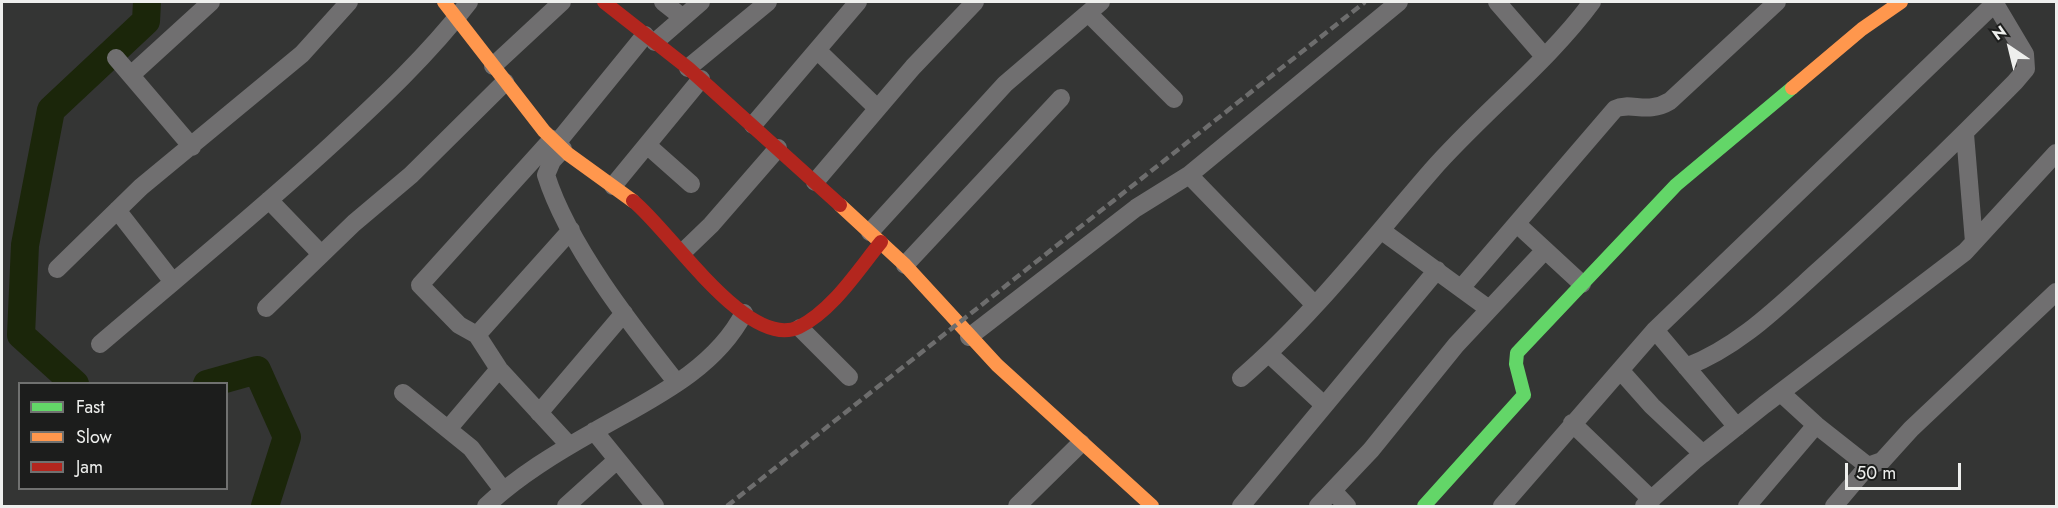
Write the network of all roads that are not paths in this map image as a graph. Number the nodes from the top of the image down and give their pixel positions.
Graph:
1 (211, 2) edge
2 (349, 2) edge
3 (444, 2) edge
4 (469, 2) edge
5 (562, 2) edge
6 (604, 2) edge
7 (663, 2) edge
8 (701, 2) edge
9 (768, 2) edge
10 (858, 2) edge
11 (975, 2) edge
12 (1399, 2) edge
13 (1497, 2) edge
14 (1592, 2) edge
15 (1777, 2) edge
16 (1901, 2) edge
17 (1994, 2) edge
18 (1094, 7) edge
19 (457, 17) junction
20 (682, 17) junction
21 (650, 38) junction
22 (818, 51) junction
23 (1543, 56) junction
24 (116, 58) dead end
25 (493, 66) junction
26 (694, 73) junction
27 (131, 75) junction
28 (505, 82) junction
29 (1061, 98) dead end
30 (1174, 99) dead end
31 (877, 108) junction
32 (753, 125) junction
33 (1965, 134) junction
34 (557, 144) junction
35 (647, 145) junction
36 (192, 147) junction
37 (778, 148) junction
38 (2056, 153) edge
39 (1189, 175) junction
40 (815, 182) junction
41 (692, 184) dead end
42 (613, 186) junction
43 (269, 200) junction
44 (117, 210) junction
45 (1517, 224) junction
46 (571, 230) junction
47 (1382, 231) junction
48 (876, 237) junction
49 (1974, 242) junction
50 (1545, 250) junction
51 (684, 251) junction
52 (321, 254) junction
53 (905, 265) junction
54 (57, 269) dead end
55 (1437, 270) junction
56 (173, 282) junction
57 (1582, 284) junction
58 (1462, 287) junction
59 (2056, 292) edge
60 (1314, 304) junction
61 (266, 308) dead end
62 (1489, 309) junction
63 (624, 313) junction
64 (744, 313) junction
65 (800, 328) junction
66 (1655, 330) junction
67 (477, 335) junction
68 (969, 337) junction
69 (100, 344) dead end
70 (1269, 354) junction
71 (1686, 367) junction
72 (499, 369) junction
73 (1620, 370) junction
74 (849, 377) dead end
75 (1241, 378) dead end
76 (677, 383) junction
77 (403, 393) dead end
78 (1781, 393) junction
79 (1324, 405) junction
80 (539, 413) junction
81 (1572, 423) junction
82 (1816, 425) junction
83 (1737, 427) junction
84 (449, 428) junction
85 (594, 431) junction
86 (1081, 443) junction
87 (569, 445) junction
88 (1703, 454) junction
89 (617, 460) junction
90 (1868, 466) junction
91 (503, 490) junction
92 (1334, 491) junction
93 (1648, 503) edge
94 (486, 507) edge
95 (566, 507) edge
96 (655, 507) edge
97 (1017, 507) edge
98 (1152, 507) edge
99 (1241, 507) edge
100 (1318, 507) edge
101 (1347, 507) edge
102 (1424, 507) edge
103 (1502, 507) edge
104 (1747, 507) edge
105 (1834, 507) edge

1 - 27 street
2 - 36 street
3 - 19 street
4 - 19 street
5 - 25 street
6 - 21 street
7 - 20 street
8 - 20 street
9 - 26 street
10 - 22 street
11 - 31 street
12 - 39 street
13 - 23 street
14 - 23 street
15 - 45 street
16 - 57 street
17 - 33 street
17 - 66 street
18 - 30 street
18 - 48 street
19 - 25 street
19 - 43 street
20 - 21 street
21 - 26 street
21 - 34 street
22 - 31 street
22 - 32 street
23 - 47 street
24 - 27 street
25 - 28 street
26 - 32 street
26 - 35 street
27 - 36 street
28 - 34 street
28 - 52 street
29 - 53 street
31 - 40 street
32 - 37 street
33 - 49 street
33 - 71 street
34 - 42 street
34 - 46 street
34 - 67 street
35 - 41 street
35 - 42 street
36 - 44 street
37 - 40 street
37 - 51 street
38 - 49 street
39 - 60 street
39 - 68 street
40 - 48 street
42 - 51 street
43 - 52 street
43 - 56 street
44 - 54 street
44 - 56 street
45 - 50 street
45 - 58 street
46 - 63 street
46 - 67 street
47 - 55 street
47 - 60 street
48 - 53 street
48 - 65 street
49 - 78 street
50 - 57 street
50 - 62 street
51 - 64 street
52 - 61 street
53 - 68 street
55 - 58 street
55 - 79 street
56 - 69 street
57 - 102 street
58 - 62 street
59 - 90 street
60 - 70 street
62 - 92 street
63 - 76 street
63 - 80 street
64 - 65 street
64 - 76 street
65 - 74 street
66 - 71 street
66 - 73 street
67 - 72 street
68 - 86 street
70 - 75 street
70 - 79 street
71 - 83 street
72 - 80 street
72 - 84 street
73 - 81 street
73 - 88 street
76 - 85 street
77 - 84 street
78 - 82 street
78 - 83 street
79 - 99 street
80 - 87 street
81 - 93 street
81 - 103 street
82 - 90 street
82 - 104 street
83 - 88 street
84 - 91 street
85 - 87 street
85 - 89 street
86 - 97 street
86 - 98 street
87 - 91 street
88 - 93 street
89 - 95 street
89 - 96 street
90 - 105 street
91 - 94 street
92 - 100 street
92 - 101 street

